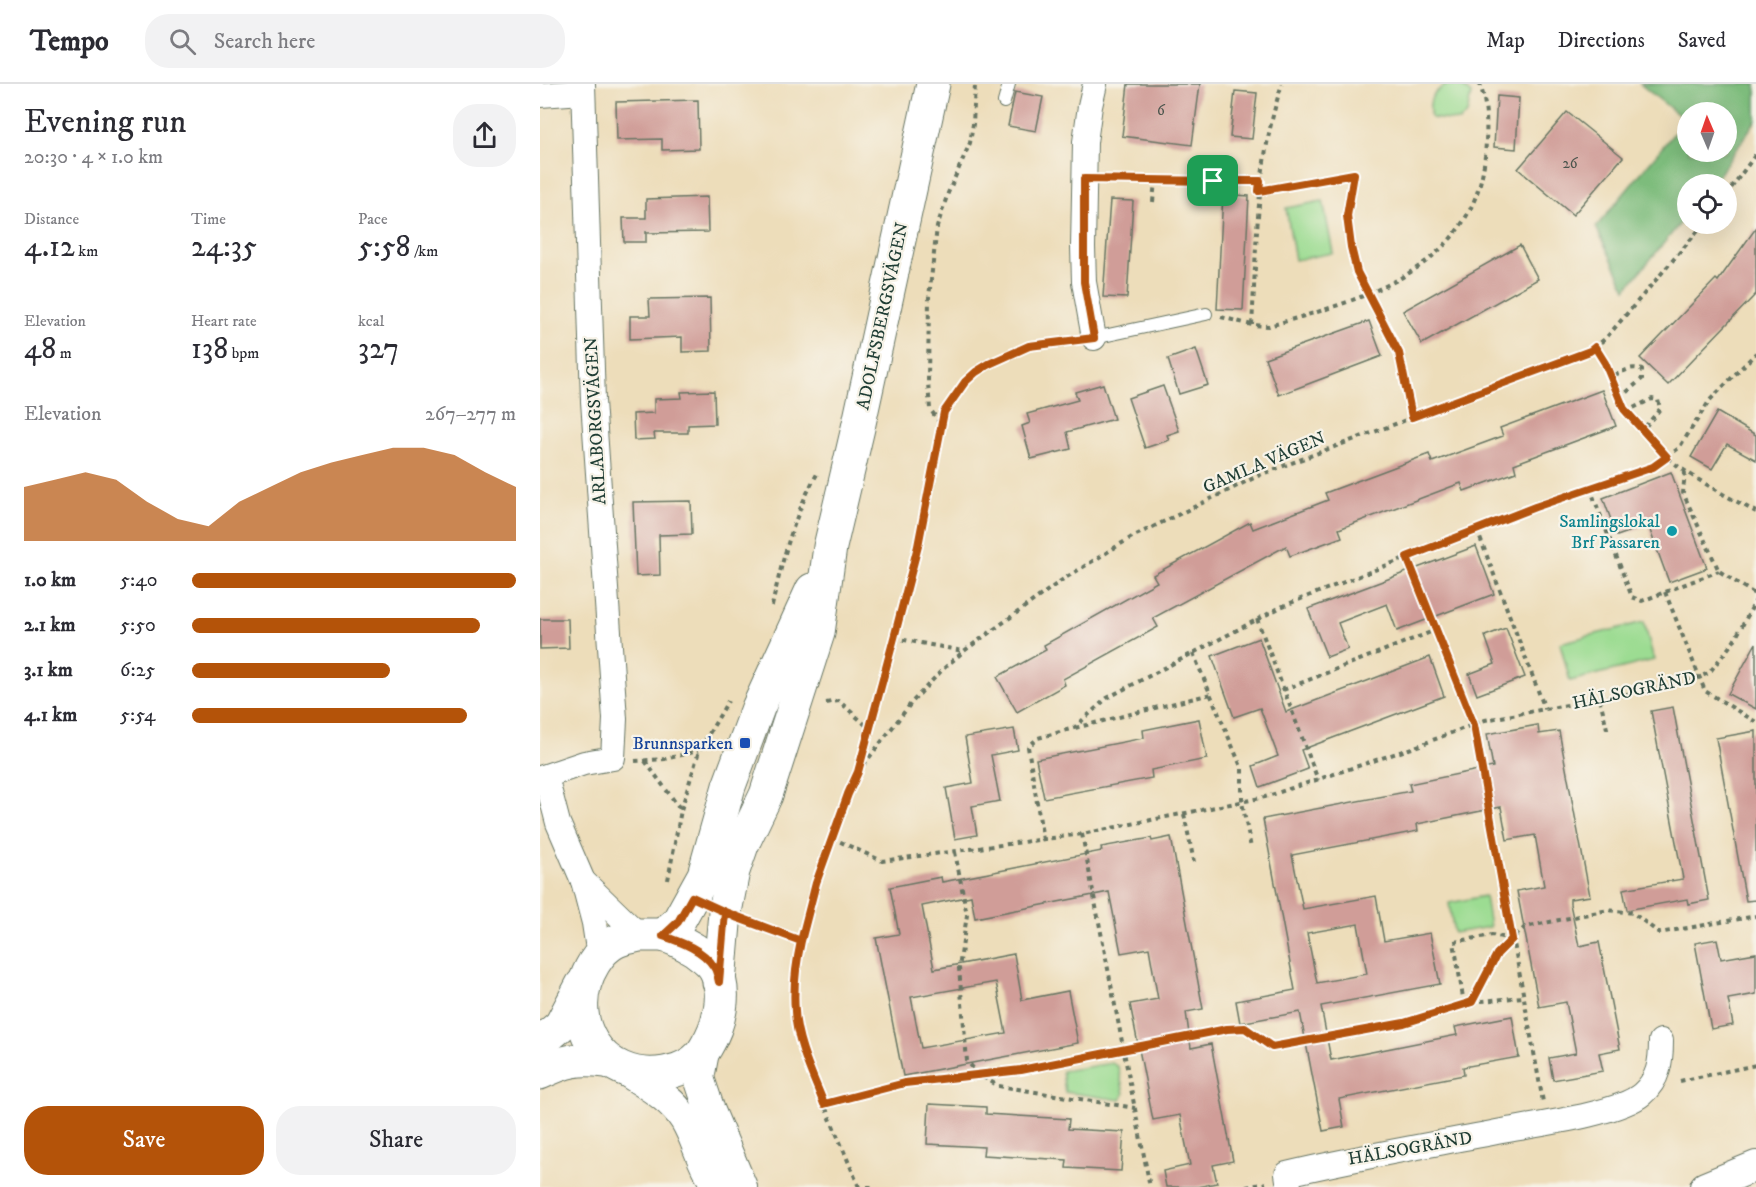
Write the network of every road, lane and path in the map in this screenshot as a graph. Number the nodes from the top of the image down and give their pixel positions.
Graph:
1 (933, 84) edge
2 (975, 84) edge
3 (1009, 84) edge
4 (1095, 84) edge
5 (1282, 84) edge
6 (1480, 84) edge
7 (583, 88) edge
8 (540, 96) edge
9 (1004, 102) dead end
10 (1756, 154) edge
11 (1084, 179) junction
12 (1155, 180) junction
13 (1737, 180) edge
14 (1213, 181) junction
15 (1260, 181) junction
16 (1259, 191) junction
17 (1212, 199) dead end
18 (1153, 202) dead end
19 (1695, 234) edge
20 (1370, 295) junction
21 (1206, 314) joint
22 (1252, 325) junction
23 (1094, 338) junction
24 (1595, 347) junction
25 (1756, 352) edge
26 (1610, 375) junction
27 (1619, 402) junction
28 (1624, 409) junction
29 (1412, 417) junction
30 (940, 424) junction
31 (1646, 434) junction
32 (1667, 457) junction
33 (819, 470) dead end
34 (1684, 472) junction
35 (1590, 488) junction
36 (1756, 512) edge
37 (1477, 530) junction
38 (830, 548) junction
39 (1407, 557) junction
40 (1719, 571) junction
41 (1665, 592) junction
42 (1756, 595) edge
43 (1756, 600) edge
44 (771, 607) dead end
45 (1257, 619) junction
46 (1436, 630) junction
47 (894, 638) junction
48 (964, 651) junction
49 (1193, 653) junction
50 (1698, 677) junction
51 (1283, 690) junction
52 (1211, 694) junction
53 (731, 697) dead end
54 (1600, 699) junction
55 (821, 706) dead end
56 (1545, 709) junction
57 (1756, 722) edge
58 (1474, 725) junction
59 (1074, 728) junction
60 (870, 729) junction
61 (1608, 733) dead end
62 (699, 751) junction
63 (614, 758) junction
64 (644, 761) junction
65 (858, 772) junction
66 (543, 778) edge
67 (1318, 780) junction
68 (1242, 802) junction
69 (681, 810) junction
70 (1184, 814) junction
71 (1082, 834) junction
72 (832, 838) junction
73 (1043, 840) junction
74 (1251, 848) dead end
75 (955, 852) junction
76 (1194, 862) dead end
77 (583, 881) junction
78 (692, 897) junction
79 (725, 912) junction
80 (1756, 916) edge
81 (651, 935) junction
82 (1512, 939) junction
83 (801, 941) junction
84 (593, 965) junction
85 (719, 982) junction
86 (1523, 997) junction
87 (1472, 1002) junction
88 (1464, 1004) junction
89 (1661, 1041) dead end
90 (540, 1043) edge
91 (1124, 1051) junction
92 (704, 1052) junction
93 (615, 1065) junction
94 (1756, 1065) edge
95 (540, 1073) edge
96 (979, 1075) junction
97 (1655, 1079) junction
98 (824, 1104) junction
99 (1135, 1108) junction
100 (1548, 1123) junction
101 (1756, 1166) edge
102 (720, 1187) edge
103 (742, 1187) edge
104 (859, 1187) edge
105 (867, 1187) edge
106 (876, 1187) edge
107 (1150, 1187) edge
108 (1289, 1187) edge
109 (1705, 1187) edge

1 - 38 main road, ADOLFSBERGSVÄGEN
2 - 30 path
3 - 9 lane
4 - 11 street
5 - 15 path
6 - 20 path
7 - 8 street
7 - 63 street, ARLABORGSVÄGEN
10 - 13 path
11 - 12 path
11 - 23 street
12 - 14 path
12 - 18 path
14 - 15 path
14 - 17 path
15 - 16 path
16 - 20 path
16 - 22 path
19 - 24 path, GAMLA VÄGEN
20 - 22 path
20 - 29 path
21 - 22 path
21 - 23 lane
23 - 30 path
24 - 26 path
24 - 29 path, GAMLA VÄGEN
25 - 32 path
26 - 27 path
26 - 27 path
27 - 28 path
28 - 31 path
28 - 31 path
29 - 48 path, GAMLA VÄGEN
30 - 47 path
31 - 32 path
32 - 34 path
32 - 35 path
33 - 44 path
34 - 36 path
34 - 40 path
35 - 37 path
35 - 41 path
37 - 39 path
37 - 56 path
38 - 78 main road, ADOLFSBERGSVÄGEN
38 - 79 main road, ADOLFSBERGSVÄGEN
39 - 45 path
39 - 46 path
40 - 41 path
40 - 42 path
41 - 50 path
43 - 50 path, HÄLSOGRÄND
45 - 49 path
45 - 51 path
46 - 51 path
46 - 58 path
47 - 48 path
47 - 60 path
48 - 65 path, GAMLA VÄGEN
49 - 52 path
49 - 59 path
50 - 54 path, HÄLSOGRÄND
50 - 57 path
51 - 67 path
52 - 59 path
52 - 68 path
53 - 62 path
54 - 56 path, HÄLSOGRÄND
54 - 61 path
55 - 60 path
56 - 58 path, HÄLSOGRÄND
58 - 67 path, HÄLSOGRÄND
58 - 82 path
59 - 73 path
60 - 65 path
62 - 64 path
62 - 69 path
63 - 64 path
63 - 66 street
64 - 69 path
65 - 72 path
66 - 77 street
67 - 68 path, HÄLSOGRÄND
68 - 70 path, HÄLSOGRÄND
68 - 74 path
69 - 78 path
70 - 71 path, HÄLSOGRÄND
70 - 76 path
71 - 73 path, HÄLSOGRÄND
71 - 91 path
72 - 75 path, HÄLSOGRÄND
72 - 83 path
73 - 75 path, HÄLSOGRÄND
75 - 96 path
77 - 81 street
77 - 84 street
78 - 81 main road, ADOLFSBERGSVÄGEN
79 - 83 path
79 - 85 main road, ADOLFSBERGSVÄGEN
80 - 82 path
81 - 84 main road
81 - 85 main road
82 - 86 path
82 - 87 path
82 - 88 path
83 - 98 path
84 - 90 main road
84 - 93 main road
85 - 92 main road
86 - 87 path
86 - 100 path
87 - 88 path
88 - 91 path
89 - 97 street
91 - 96 path
91 - 99 path
92 - 93 main road
92 - 103 street
93 - 95 main road
93 - 102 street
94 - 97 path
96 - 98 path
96 - 99 path
97 - 100 street, HÄLSOGRÄND
98 - 104 path
99 - 107 path
100 - 108 street, HÄLSOGRÄND
101 - 109 street
105 - 106 path

